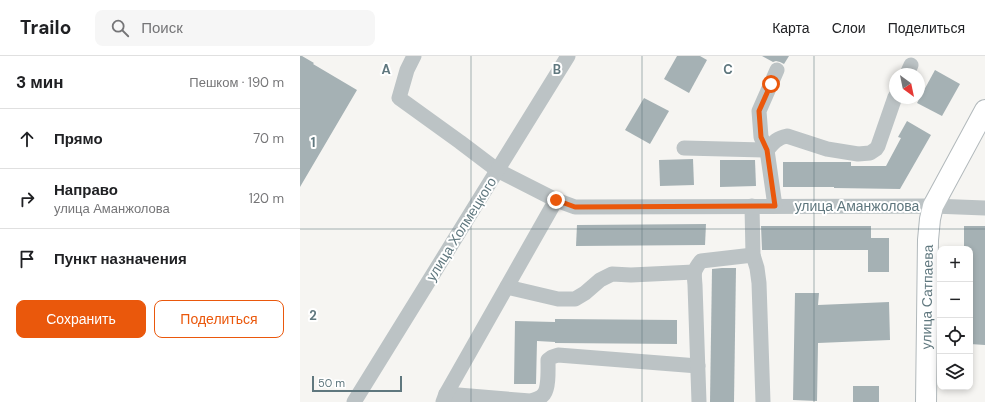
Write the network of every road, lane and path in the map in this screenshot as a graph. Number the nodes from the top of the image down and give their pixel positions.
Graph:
1 (414, 56) edge
2 (568, 56) edge
3 (777, 70) dead end
4 (893, 104) edge
5 (985, 110) edge
6 (684, 148) dead end
7 (767, 150) junction
8 (497, 170) junction
9 (556, 200) junction
10 (752, 206) junction
11 (775, 206) junction
12 (933, 206) junction
13 (985, 208) edge
14 (753, 256) junction
15 (694, 272) junction
16 (507, 287) junction
17 (698, 366) junction
18 (445, 398) edge
19 (354, 402) edge
20 (699, 402) edge
21 (763, 402) edge
22 (926, 402) edge

1 - 8 street, улица Аманжолова
2 - 8 street, улица Холмецкого
3 - 7 street
4 - 7 street
5 - 12 main road, улица Сатпаева
6 - 7 street
7 - 11 street
8 - 9 street, улица Аманжолова
8 - 19 street, улица Холмецкого
9 - 10 street, улица Аманжолова
9 - 16 street
10 - 11 street, улица Аманжолова
10 - 14 street
11 - 12 street, улица Аманжолова
12 - 13 street, улица Аманжолова
12 - 22 main road, улица Сатпаева
14 - 15 street
14 - 21 street
15 - 16 street
15 - 17 street
16 - 18 street
17 - 18 street
17 - 20 street

